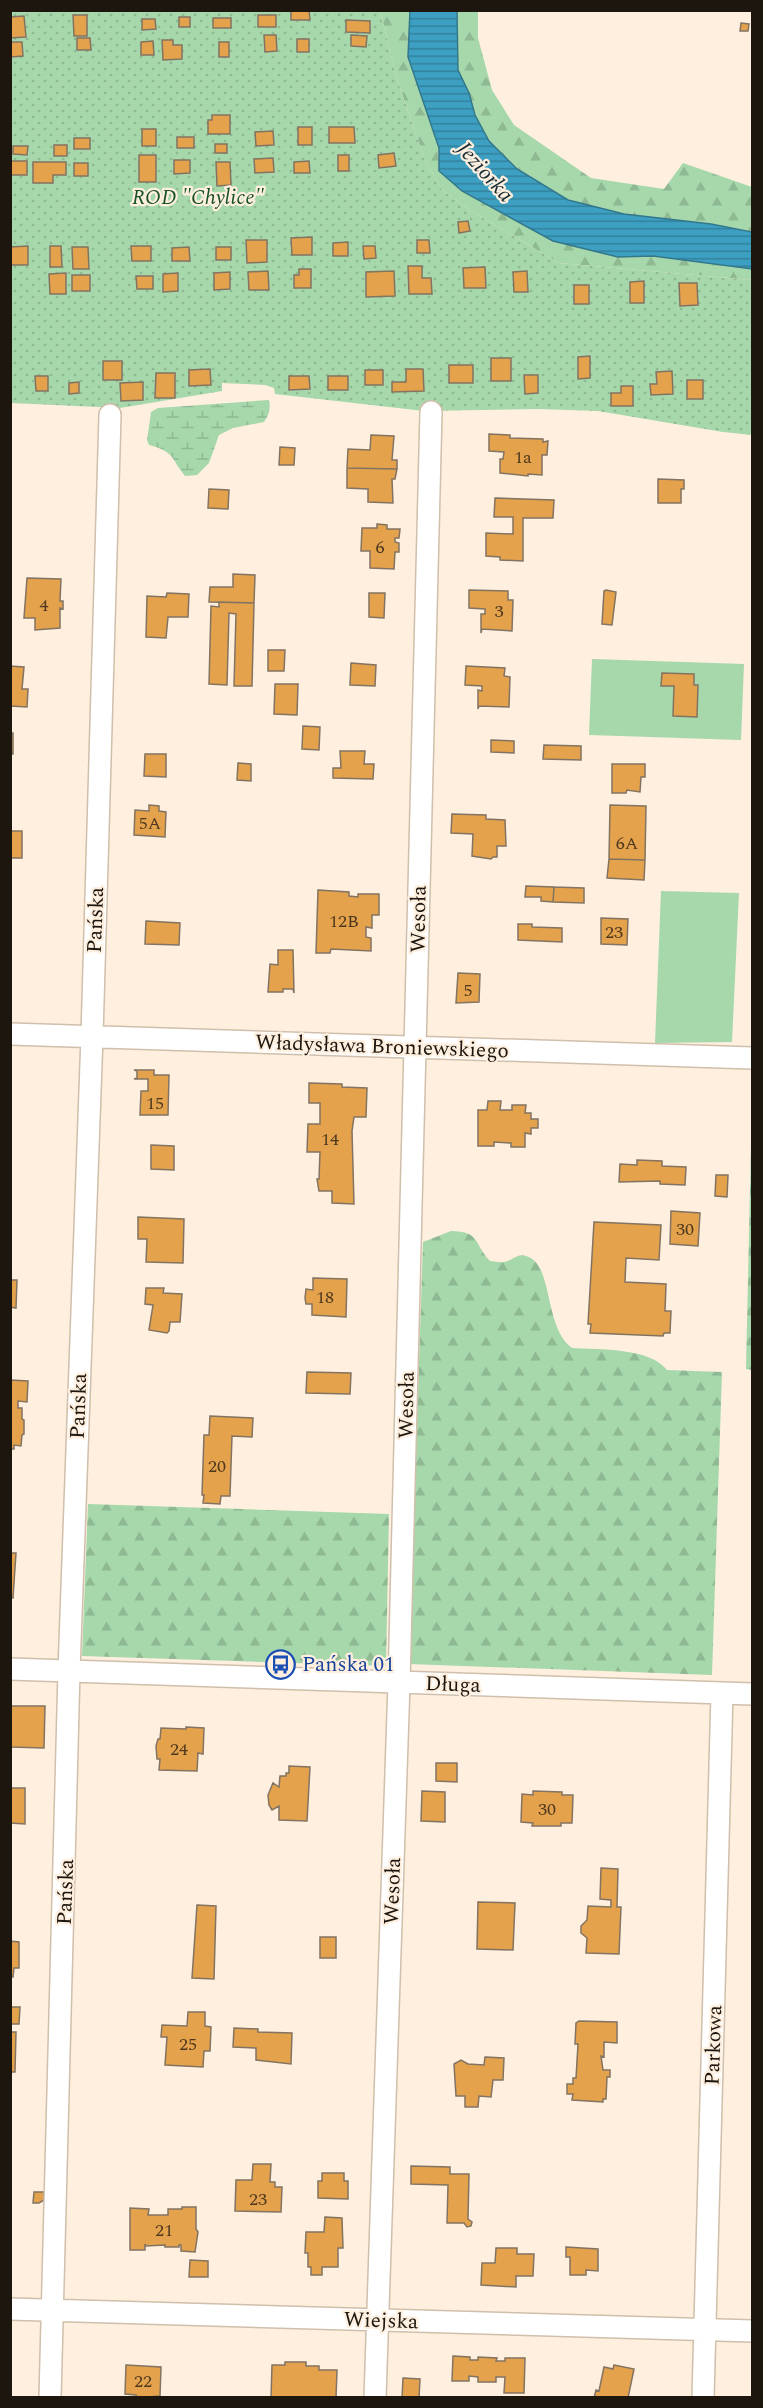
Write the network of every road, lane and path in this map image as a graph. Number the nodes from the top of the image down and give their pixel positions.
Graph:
1 (431, 412) dead end
2 (110, 415) dead end
3 (10, 1034) edge
4 (92, 1036) junction
5 (415, 1046) junction
6 (753, 1058) edge
7 (10, 1669) edge
8 (69, 1671) junction
9 (399, 1683) junction
10 (723, 1693) junction
11 (753, 1694) edge
12 (10, 2309) edge
13 (54, 2310) junction
14 (377, 2320) junction
15 (705, 2329) junction
16 (753, 2331) edge
17 (50, 2397) edge
18 (375, 2397) edge
19 (703, 2397) edge

1 - 5 street, Wesoła
2 - 4 street, Pańska
3 - 4 street, Władysława Broniewskiego
4 - 5 street, Władysława Broniewskiego
4 - 8 street, Pańska
5 - 6 street, Władysława Broniewskiego
5 - 9 street, Wesoła
7 - 8 street, Długa
8 - 9 street, Długa
8 - 13 street, Pańska
9 - 10 street, Długa
9 - 14 street, Wesoła
10 - 11 street, Długa
10 - 15 street, Parkowa
12 - 13 street, Wiejska
13 - 14 street, Wiejska
13 - 17 street, Pańska
14 - 15 street, Wiejska
14 - 18 street, Wesoła
15 - 16 street, Wiejska
15 - 19 street, Parkowa

